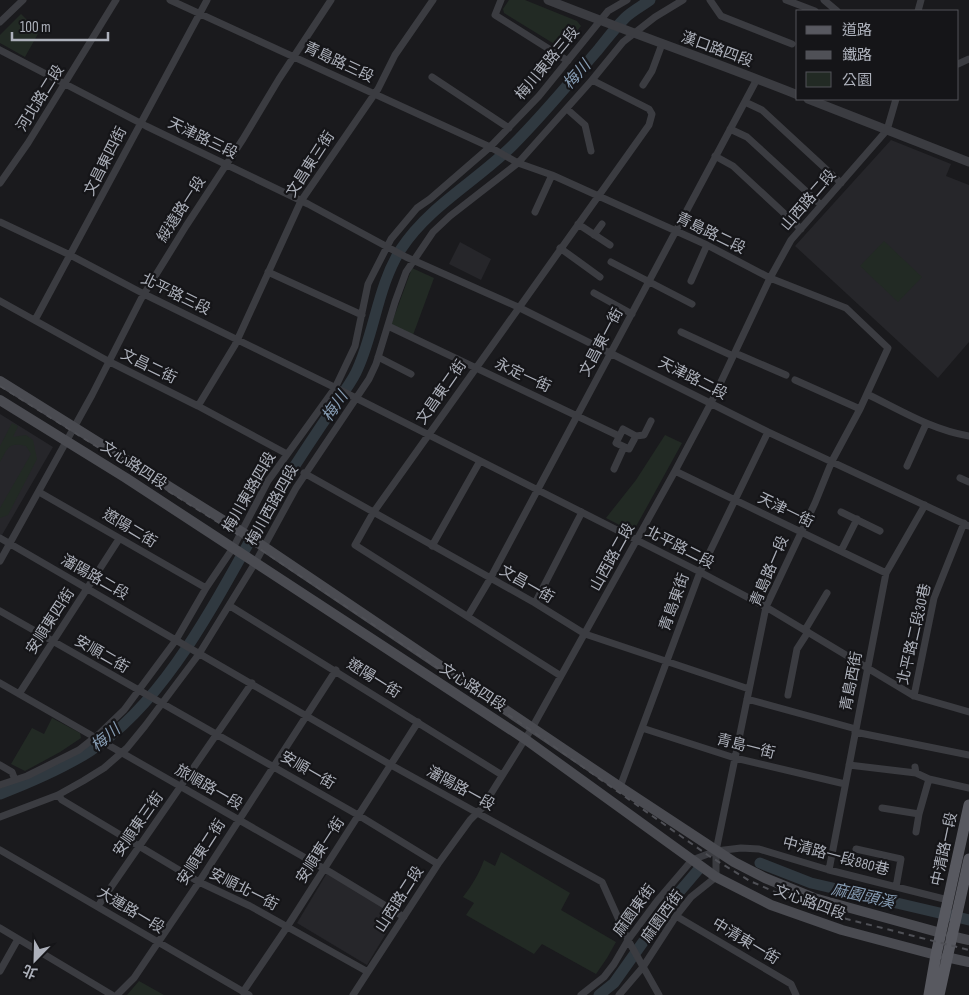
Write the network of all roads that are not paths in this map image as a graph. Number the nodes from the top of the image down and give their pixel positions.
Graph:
1 (23, 0) edge
2 (116, 0) edge
3 (170, 0) edge
4 (207, 0) edge
5 (331, 0) edge
6 (433, 0) edge
7 (501, 0) edge
8 (548, 0) edge
9 (628, 0) edge
10 (683, 0) edge
11 (710, 0) edge
12 (786, 0) edge
13 (824, 0) edge
14 (811, 10) edge
15 (836, 10) edge
16 (199, 14) junction
17 (0, 22) edge
18 (603, 22) junction
19 (630, 32) junction
20 (662, 44) junction
21 (792, 44) dead end
22 (0, 50) edge
23 (293, 56) junction
24 (568, 60) junction
25 (432, 77) dead end
26 (757, 79) junction
27 (592, 80) junction
28 (65, 84) junction
29 (643, 85) dead end
30 (374, 94) junction
31 (796, 94) edge
32 (811, 100) edge
33 (896, 100) edge
34 (745, 102) junction
35 (567, 109) junction
36 (140, 122) junction
37 (509, 128) junction
38 (730, 129) junction
39 (888, 130) junction
40 (493, 149) junction
41 (591, 151) dead end
42 (715, 156) junction
43 (515, 161) junction
44 (969, 162) edge
45 (226, 165) junction
46 (552, 174) junction
47 (0, 183) edge
48 (841, 183) junction
49 (598, 195) junction
50 (301, 200) junction
51 (821, 205) junction
52 (535, 212) dead end
53 (0, 222) edge
54 (578, 224) junction
55 (602, 224) dead end
56 (801, 229) junction
57 (676, 231) junction
58 (594, 235) junction
59 (707, 244) junction
60 (610, 245) dead end
61 (386, 247) junction
62 (560, 248) junction
63 (70, 255) junction
64 (405, 256) joint
65 (413, 260) junction
66 (611, 262) dead end
67 (268, 272) junction
68 (600, 277) dead end
69 (770, 278) junction
70 (691, 281) dead end
71 (649, 282) junction
72 (594, 292) dead end
73 (144, 294) junction
74 (0, 301) edge
75 (692, 304) dead end
76 (518, 308) junction
77 (632, 314) junction
78 (362, 315) junction
79 (35, 320) junction
80 (388, 326) junction
81 (681, 332) dead end
82 (238, 339) junction
83 (888, 348) joint
84 (611, 353) junction
85 (734, 355) junction
86 (378, 358) junction
87 (108, 361) junction
88 (475, 368) junction
89 (411, 374) dead end
90 (786, 375) dead end
91 (795, 380) dead end
92 (0, 381) edge
93 (338, 389) junction
94 (349, 394) joint
95 (867, 394) junction
96 (357, 398) junction
97 (0, 400) edge
98 (711, 403) junction
99 (198, 406) junction
100 (860, 409) junction
101 (577, 416) junction
102 (651, 421) dead end
103 (926, 424) junction
104 (73, 427) junction
105 (768, 432) junction
106 (428, 434) junction
107 (619, 436) junction
108 (636, 436) junction
109 (969, 436) edge
110 (66, 440) junction
111 (624, 447) junction
112 (287, 454) junction
113 (480, 460) junction
114 (832, 461) junction
115 (906, 466) dead end
116 (614, 469) dead end
117 (675, 471) junction
118 (304, 474) junction
119 (960, 478) dead end
120 (969, 482) edge
121 (538, 490) junction
122 (39, 492) junction
123 (736, 500) junction
124 (925, 505) junction
125 (582, 512) junction
126 (841, 512) dead end
127 (373, 513) junction
128 (856, 519) junction
129 (966, 525) edge
130 (880, 531) dead end
131 (242, 532) junction
132 (801, 532) junction
133 (0, 538) edge
134 (119, 539) junction
135 (636, 541) junction
136 (9, 544) junction
137 (432, 546) junction
138 (264, 547) junction
139 (233, 548) junction
140 (841, 551) junction
141 (0, 561) edge
142 (255, 563) junction
143 (700, 572) junction
144 (886, 573) junction
145 (490, 579) junction
146 (87, 588) junction
147 (206, 588) junction
148 (827, 593) dead end
149 (535, 603) junction
150 (230, 606) junction
151 (766, 607) junction
152 (0, 611) edge
153 (468, 616) junction
154 (807, 631) junction
155 (585, 634) junction
156 (176, 640) junction
157 (53, 641) junction
158 (199, 654) junction
159 (667, 660) junction
160 (867, 668) junction
161 (336, 670) junction
162 (561, 676) junction
163 (0, 682) edge
164 (252, 683) junction
165 (749, 689) junction
166 (138, 691) junction
167 (19, 694) junction
168 (788, 695) dead end
169 (914, 696) junction
170 (747, 699) junction
171 (162, 703) junction
172 (969, 712) edge
173 (308, 716) junction
174 (418, 722) junction
175 (532, 728) junction
176 (642, 728) junction
177 (856, 730) junction
178 (216, 734) junction
179 (97, 739) junction
180 (525, 739) junction
181 (122, 752) junction
182 (969, 755) edge
183 (735, 758) junction
184 (0, 765) edge
185 (391, 765) junction
186 (849, 765) junction
187 (274, 767) junction
188 (502, 775) junction
189 (929, 779) junction
190 (15, 780) junction
191 (845, 784) junction
192 (0, 785) edge
193 (181, 787) junction
194 (620, 787) junction
195 (969, 788) edge
196 (58, 795) junction
197 (969, 805) edge
198 (882, 808) dead end
199 (478, 814) junction
200 (919, 814) junction
201 (358, 815) junction
202 (0, 817) edge
203 (239, 820) junction
204 (916, 832) dead end
205 (139, 846) junction
206 (856, 849) dead end
207 (0, 850) edge
208 (716, 851) junction
209 (969, 859) edge
210 (692, 860) junction
211 (438, 864) junction
212 (324, 869) junction
213 (829, 870) junction
214 (716, 877) junction
215 (200, 882) junction
216 (896, 887) junction
217 (956, 901) edge
218 (98, 906) junction
219 (404, 916) junction
220 (676, 916) junction
221 (287, 927) junction
222 (0, 928) edge
223 (946, 934) junction
224 (18, 939) junction
225 (628, 940) junction
226 (969, 940) edge
227 (157, 942) junction
228 (941, 956) junction
229 (969, 962) edge
230 (642, 964) junction
231 (0, 971) edge
232 (368, 972) junction
233 (246, 994) edge
234 (112, 995) edge
235 (117, 995) edge
236 (353, 995) edge
237 (581, 995) edge
238 (619, 995) edge
239 (659, 995) edge
240 (796, 995) edge
241 (929, 995) edge
242 (939, 995) edge

1 - 17 street
2 - 28 street, 河北路二段
3 - 16 street, 青島路三段
4 - 16 street, 文昌東四街
5 - 23 street, 綏遠路一段
6 - 30 street, 文昌東三街
7 - 24 street
8 - 18 street
9 - 18 street, 梅川東路三段
10 - 19 street, 梅川西路四段
11 - 21 street
12 - 14 street
13 - 15 street
16 - 23 street, 青島路三段
16 - 36 street, 文昌東四街
18 - 19 street, 漢口路四段
18 - 24 street, 梅川東路三段
19 - 20 street, 漢口路四段
19 - 27 street, 梅川西路四段
20 - 26 street, 漢口路四段
20 - 29 street
22 - 28 street, 天津路三段
23 - 30 street, 青島路三段
23 - 45 street, 綏遠路一段
24 - 37 street, 梅川東路三段
25 - 37 street
26 - 31 street, 漢口路四段
26 - 34 street, 文昌東一街
27 - 35 street, 梅川西路四段
27 - 49 street, 文昌東二街
28 - 36 street, 天津路三段
28 - 47 street, 河北路二段
30 - 40 street, 青島路三段
30 - 50 street, 文昌東三街
32 - 39 street
33 - 39 street
34 - 38 street, 文昌東一街
34 - 48 street
35 - 41 street
35 - 43 street, 梅川西路四段
36 - 45 street, 天津路三段
36 - 63 street, 文昌東四街
37 - 40 street, 梅川東路三段
38 - 42 street, 文昌東一街
38 - 51 street
39 - 44 street
39 - 48 street, 山西路二段
40 - 43 street, 青島路三段
40 - 61 street, 梅川東路四段
42 - 56 street
42 - 57 street, 文昌東一街
43 - 46 street, 青島路二段
43 - 65 street, 梅川西路四段
45 - 50 street, 天津路三段
45 - 73 street, 綏遠路一段
46 - 49 street, 青島路二段
46 - 52 street
48 - 51 street, 山西路二段
49 - 54 street, 文昌東二街
49 - 57 street, 青島路二段
50 - 61 street, 天津路三段
50 - 67 street, 文昌東三街
51 - 56 street, 山西路二段
53 - 63 street, 北平路三段
54 - 58 street
54 - 62 street, 文昌東二街
55 - 58 street
56 - 69 street, 山西路二段
57 - 59 street, 青島路二段
57 - 71 street, 文昌東一街
58 - 60 street
59 - 69 street, 青島路二段
59 - 70 street
61 - 64 street, 天津路三段
61 - 78 street, 梅川東路四段
62 - 68 street
62 - 76 street, 文昌東二街
63 - 73 street, 北平路三段
63 - 79 street, 文昌東四街
64 - 65 street, 天津路二段
65 - 76 street, 天津路二段
65 - 80 street, 梅川西路四段
66 - 71 street
67 - 78 street
67 - 82 street, 文昌東三街
69 - 83 street, 青島路二段
69 - 85 street, 山西路二段
71 - 75 street
71 - 77 street, 文昌東一街
72 - 77 street
73 - 82 street, 北平路三段
73 - 87 street, 綏遠路一段
74 - 79 street, 文昌二街
76 - 84 street, 天津路二段
76 - 88 street, 文昌東二街
77 - 84 street, 文昌東一街
78 - 93 street, 梅川東路四段
79 - 87 street, 文昌二街
80 - 86 street, 梅川西路四段
80 - 88 street, 永定一街
81 - 85 street
82 - 93 street, 北平路三段
82 - 99 street, 文昌東三街
83 - 95 street, 青島路一段
84 - 98 street, 天津路二段
84 - 101 street, 文昌東一街
85 - 90 street
85 - 98 street, 山西路二段
86 - 89 street
86 - 96 street, 梅川西路四段
87 - 99 street, 文昌二街
87 - 104 street, 綏遠路一段
88 - 101 street, 永定一街
88 - 106 street, 文昌東二街
91 - 100 street
92 - 104 main road, 文心路四段
93 - 94 street, 北平路三段
93 - 112 street, 梅川東路四段
94 - 96 street, 北平路二段
95 - 100 street, 青島路一段
95 - 103 street
96 - 106 street, 北平路二段
96 - 118 street, 梅川西路四段
97 - 110 main road, 文心路四段
98 - 105 street, 天津路二段
98 - 117 street, 山西路二段
99 - 112 street, 文昌二街
100 - 114 street, 青島路一段
101 - 107 street, 永定一街
101 - 121 street, 文昌東一街
102 - 108 street
103 - 109 street
103 - 115 street
104 - 110 street, 綏遠路一段
104 - 131 main road, 文心路四段
105 - 114 street, 天津路二段
105 - 123 street, 青島東街
106 - 113 street, 北平路二段
106 - 127 street, 文昌東二街
107 - 108 street, 永定一街
107 - 111 street
108 - 111 street
110 - 122 street, 綏遠路一段
110 - 139 main road, 文心路四段
111 - 116 street
112 - 131 street, 梅川東路四段
113 - 121 street, 北平路二段
113 - 137 street
114 - 124 street, 天津路二段
114 - 132 street, 青島路一段
117 - 123 street, 天津一街
117 - 135 street, 山西路二段
118 - 127 street, 文昌一街
118 - 138 street, 梅川西路四段
119 - 120 street
121 - 125 street, 北平路二段
121 - 145 street, 文昌東一街
122 - 134 street, 遼陽二街
122 - 136 street, 綏遠路一段
123 - 132 street, 天津一街
123 - 143 street, 青島東街
124 - 129 street, 天津路二段
124 - 144 street, 青島西街
125 - 135 street, 北平路二段
125 - 149 street
126 - 128 street
127 - 137 street, 文昌一街
127 - 153 street, 文昌東二街
128 - 130 street
128 - 140 street
129 - 169 street, 北平路二段30巷
131 - 138 main road, 文心路四段
131 - 139 street, 梅川東路四段
132 - 140 street, 天津一街
132 - 151 street, 青島路一段
133 - 136 street, 瀋陽路二段
134 - 146 street, 安順東四街
134 - 147 street, 遼陽二街
135 - 143 street, 北平路二段
135 - 155 street, 山西路二段
136 - 141 street, 綏遠路一段
136 - 146 street, 瀋陽路二段
137 - 145 street, 文昌一街
138 - 142 street, 梅川西路四段
138 - 175 main road, 文心路四段
139 - 142 main road, 文心路四段
139 - 147 street, 梅川東路四段
140 - 144 street, 天津一街
142 - 150 street, 梅川西路四段
142 - 180 main road, 文心路四段
143 - 151 street, 北平路二段
143 - 159 street, 青島東街
144 - 160 street, 青島西街
145 - 149 street, 文昌一街
145 - 153 street, 文昌東一街
146 - 156 street, 瀋陽路二段
146 - 157 street, 安順東四街
147 - 156 street, 梅川東路四段
148 - 154 street
149 - 155 street, 文昌一街
150 - 158 street, 梅川西路四段
150 - 161 street, 遼陽一街
151 - 154 street, 北平路二段
151 - 165 street, 青島路一段
152 - 157 street, 安順二街
153 - 162 street, 文昌東二街
154 - 160 street, 北平路二段
154 - 168 street
155 - 159 street, 文昌一街
155 - 162 street, 山西路二段
156 - 158 street, 瀋陽路二段
156 - 166 street, 梅川東路四段
157 - 166 street, 安順二街
157 - 167 street, 安順東四街
158 - 164 street, 瀋陽路一段
158 - 171 street, 梅川西路四段
159 - 165 street, 文昌一街
159 - 176 street, 青島東街
160 - 169 street, 北平路二段
160 - 177 street, 青島西街
161 - 173 street, 安順東二街
161 - 174 street, 遼陽一街
162 - 175 street, 山西路二段
163 - 167 street, 旅順路一段
164 - 173 street, 瀋陽路一段
164 - 178 street, 安順東三街
165 - 170 street, 青島路一段
166 - 171 street, 安順二街
166 - 179 street, 梅川東路四段
167 - 179 street, 旅順路一段
169 - 172 street, 北平路二段
170 - 177 street
170 - 183 street, 青島路一段
171 - 178 street, 安順一街
171 - 181 street, 梅川西路四段
173 - 185 street, 瀋陽路一段
173 - 187 street, 安順東二街
174 - 185 street, 安順東一街
174 - 188 street, 遼陽一街
175 - 180 street, 山西路二段
175 - 194 main road, 文心路四段
176 - 183 street, 青島一街
176 - 194 street, 青島東街
177 - 182 street
177 - 186 street, 青島西街
178 - 187 street, 安順一街
178 - 193 street, 安順東三街
179 - 181 street, 旅順路一段
179 - 190 street, 梅川東路四段
180 - 188 street, 山西路二段
180 - 210 main road, 文心路四段
181 - 193 street, 旅順路一段
181 - 196 street, 梅川西路四段
183 - 191 street, 青島一街
183 - 208 street, 青島路一段
184 - 190 street
185 - 199 street, 瀋陽路一段
185 - 201 street, 安順東一街
186 - 189 street
186 - 191 street, 青島西街
187 - 201 street, 安順一街
187 - 203 street, 安順東二街
188 - 199 street, 山西路二段
189 - 195 street
189 - 200 street
190 - 192 street, 梅川東路四段
191 - 213 street, 青島西街
193 - 203 street, 旅順路一段
193 - 205 street, 安順東三街
194 - 208 main road, 文心路四段
196 - 202 street, 梅川西路四段
196 - 205 street, 安順北一街
197 - 217 main road, 中清路一段
198 - 200 street
199 - 211 street, 山西路二段
199 - 225 street, 瀋陽路一段
200 - 204 street
201 - 211 street, 安順一街
201 - 212 street, 安順東一街
203 - 212 street, 旅順路一段
203 - 215 street, 安順東二街
205 - 215 street, 安順北一街
205 - 218 street, 安順東三街
206 - 216 street
207 - 218 street, 大連路一段
208 - 210 street, 麻園東街
208 - 213 street, 中清路一段880巷
208 - 214 street
208 - 223 main road, 文心路四段
209 - 217 main road, 中清路一段
210 - 214 main road, 文心路四段
210 - 225 street, 麻園東街
211 - 219 street, 山西路二段
212 - 219 street, 旅順路一段
212 - 221 street, 安順東一街
213 - 216 street, 中清路一段880巷
214 - 220 street, 麻園西街
214 - 228 main road, 文心路四段
215 - 221 street, 安順北一街
215 - 227 street, 安順東二街
216 - 217 street, 中清路一段880巷
217 - 223 main road
218 - 227 street, 大連路一段
219 - 232 street, 山西路二段
220 - 230 street, 麻園西街
220 - 240 street, 中清東一街
221 - 232 street, 安順北一街
221 - 233 street, 安順東一街
222 - 224 street
223 - 226 main road, 文心路四段
223 - 228 main road
224 - 231 street
224 - 234 street
225 - 230 street, 瀋陽路一段
225 - 237 street, 麻園東街
227 - 233 street, 大連路一段
227 - 235 street, 安順東二街
228 - 229 main road, 文心路四段
228 - 241 main road
228 - 242 main road
230 - 238 street, 麻園西街
230 - 239 street, 瀋陽路一段
232 - 236 street, 山西路二段

